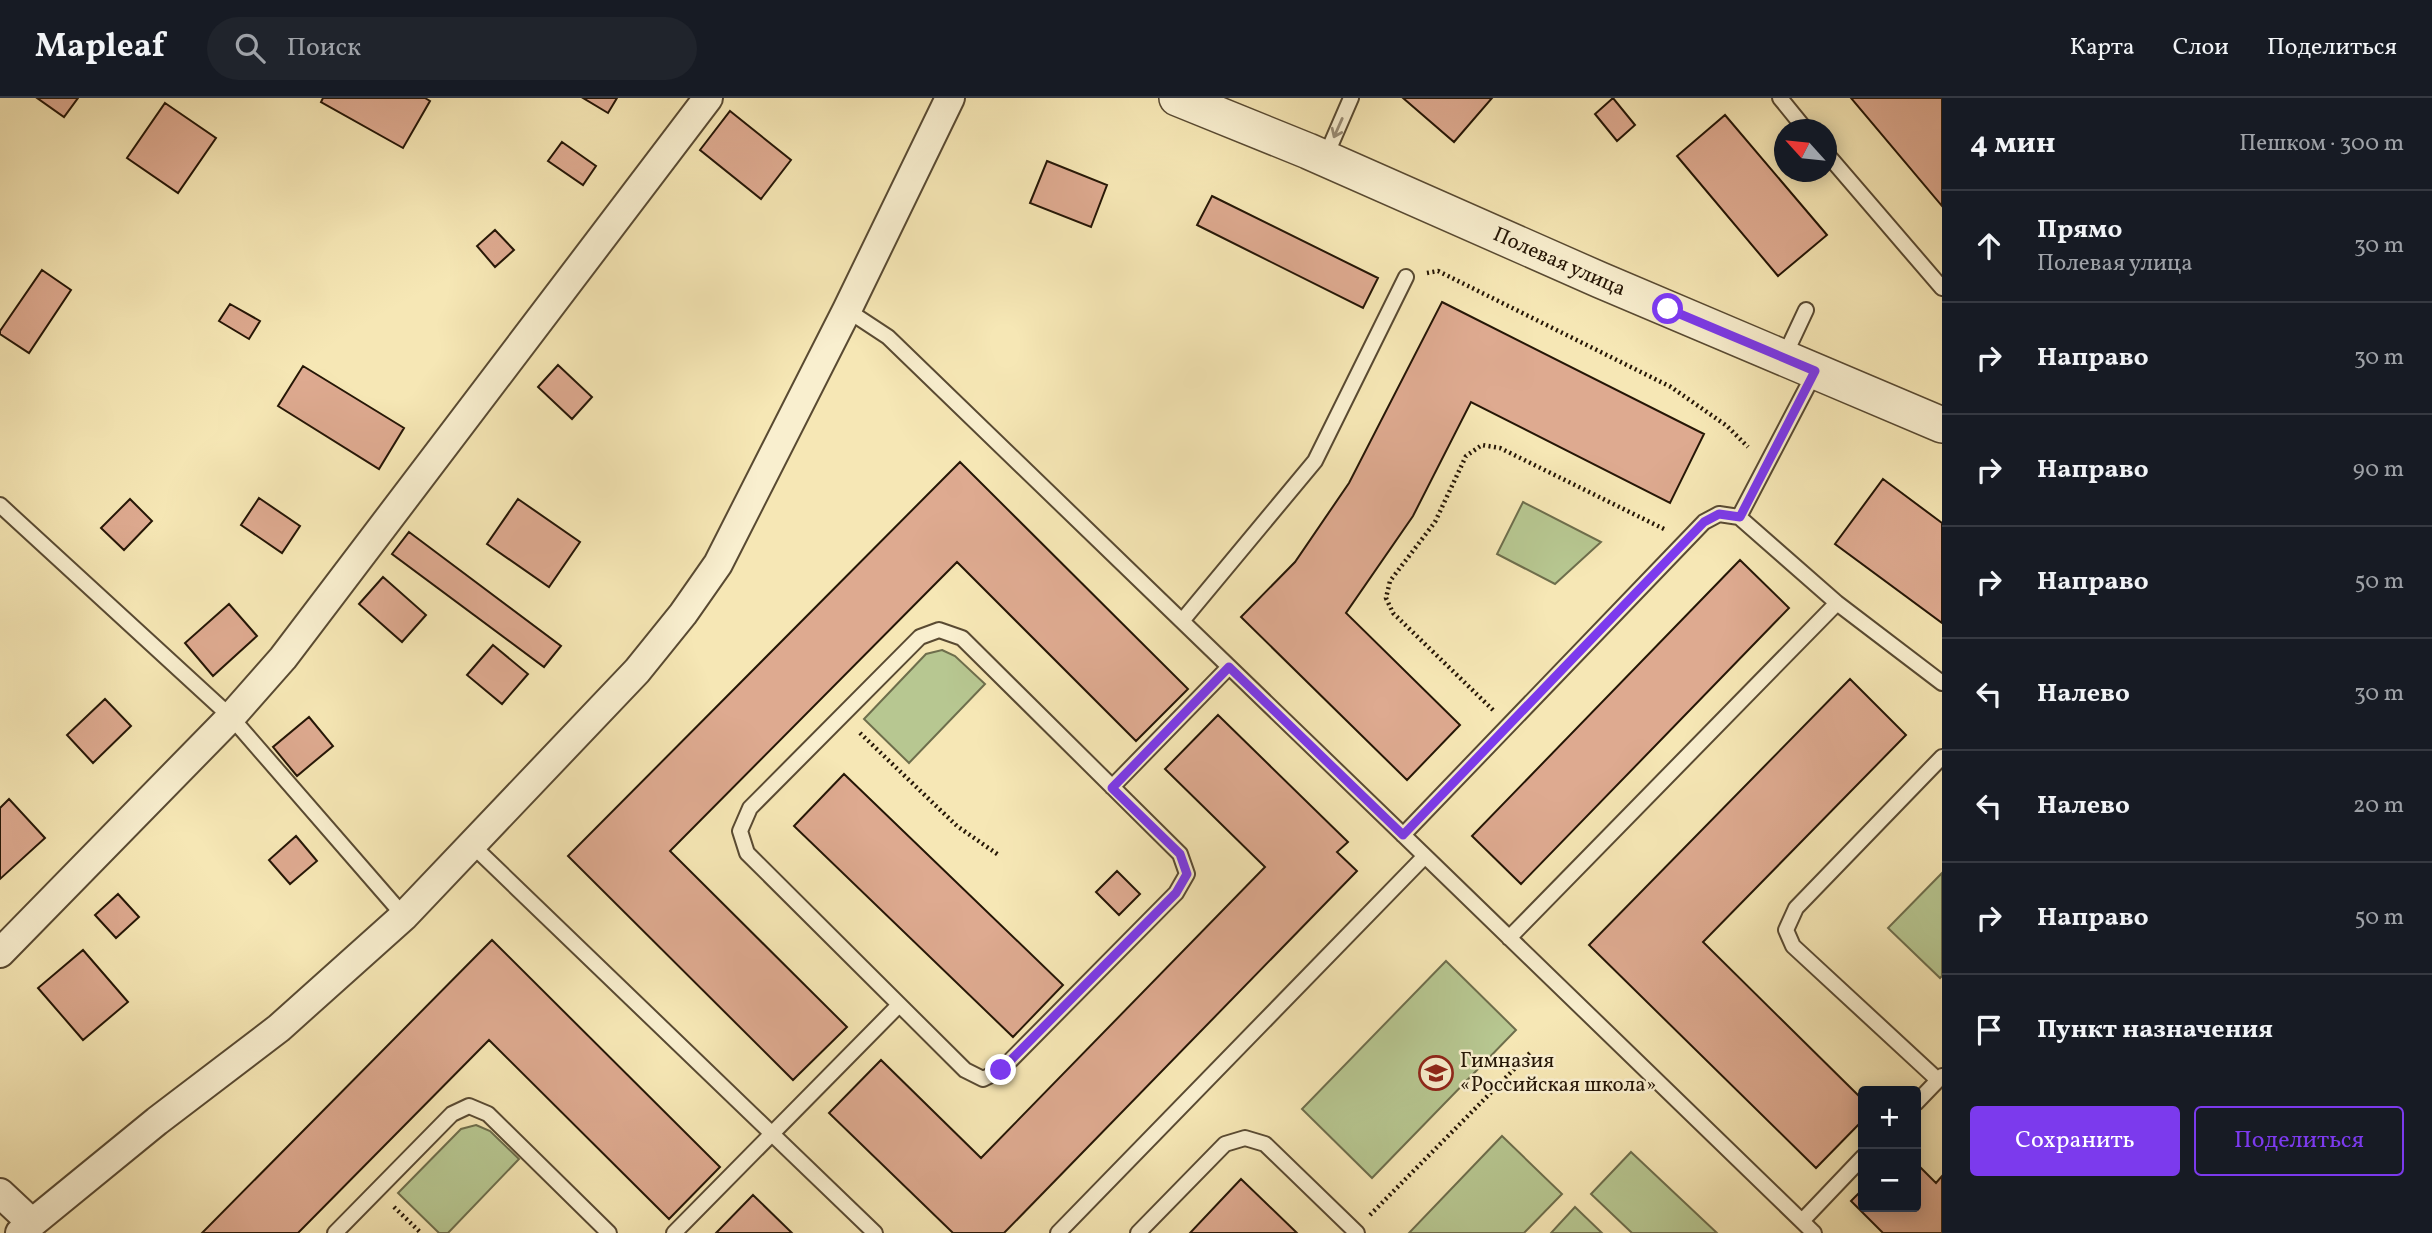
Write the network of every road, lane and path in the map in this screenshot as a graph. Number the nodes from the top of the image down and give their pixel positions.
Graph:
1 (708, 98) edge
2 (950, 98) edge
3 (1177, 98) edge
4 (1351, 98) edge
5 (1780, 98) edge
6 (1797, 119) edge
7 (1324, 158) junction
8 (1837, 166) edge
9 (1406, 277) joint
10 (1942, 288) edge
11 (847, 310) junction
12 (1806, 310) dead end
13 (1800, 364) junction
14 (1942, 425) edge
15 (1766, 465) junction
16 (0, 505) edge
17 (1740, 517) junction
18 (1686, 541) junction
19 (1837, 603) junction
20 (1182, 621) junction
21 (1229, 667) junction
22 (1942, 683) edge
23 (842, 715) junction
24 (231, 717) junction
25 (1508, 725) junction
26 (1942, 757) edge
27 (1112, 788) junction
28 (1403, 835) junction
29 (472, 845) junction
30 (1000, 856) dead end
31 (1425, 856) junction
32 (404, 916) junction
33 (1509, 938) junction
34 (0, 953) edge
35 (899, 1005) junction
36 (1532, 1051) dead end
37 (1940, 1078) edge
38 (1921, 1098) edge
39 (772, 1134) junction
40 (1858, 1162) edge
41 (377, 1191) junction
42 (0, 1193) edge
43 (1802, 1221) junction
44 (26, 1228) edge
45 (1356, 1232) edge
46 (335, 1233) edge
47 (421, 1233) edge
48 (609, 1233) edge
49 (674, 1233) edge
50 (875, 1233) edge
51 (1058, 1233) edge
52 (1138, 1233) edge
53 (1814, 1233) edge

1 - 24 street
2 - 11 street
3 - 7 street, Полевая улица
4 -> 7 lane
5 - 6 lane
7 - 13 street, Полевая улица
8 - 10 lane
9 - 15 path
9 - 20 lane
11 - 20 lane
11 - 29 street
12 - 13 lane
13 - 14 street, Полевая улица
13 - 15 lane
15 - 17 lane
16 - 24 lane
17 - 18 lane
17 - 19 lane
18 - 25 lane
18 - 25 path
19 - 22 lane
19 - 33 lane
20 - 21 lane
21 - 27 lane
21 - 28 lane
23 - 27 lane
23 - 30 path
23 - 35 lane
24 - 32 lane
24 - 34 street
25 - 28 lane
26 - 37 lane
27 - 35 lane
28 - 31 lane
29 - 32 street
29 - 39 lane
31 - 33 lane
31 - 51 lane
32 - 44 street
33 - 43 lane
35 - 39 lane
36 - 45 path
37 - 38 lane
39 - 49 lane
39 - 50 lane
40 - 43 lane
41 - 46 lane
41 - 47 path
41 - 48 lane
42 - 44 street
43 - 53 lane
45 - 52 lane

